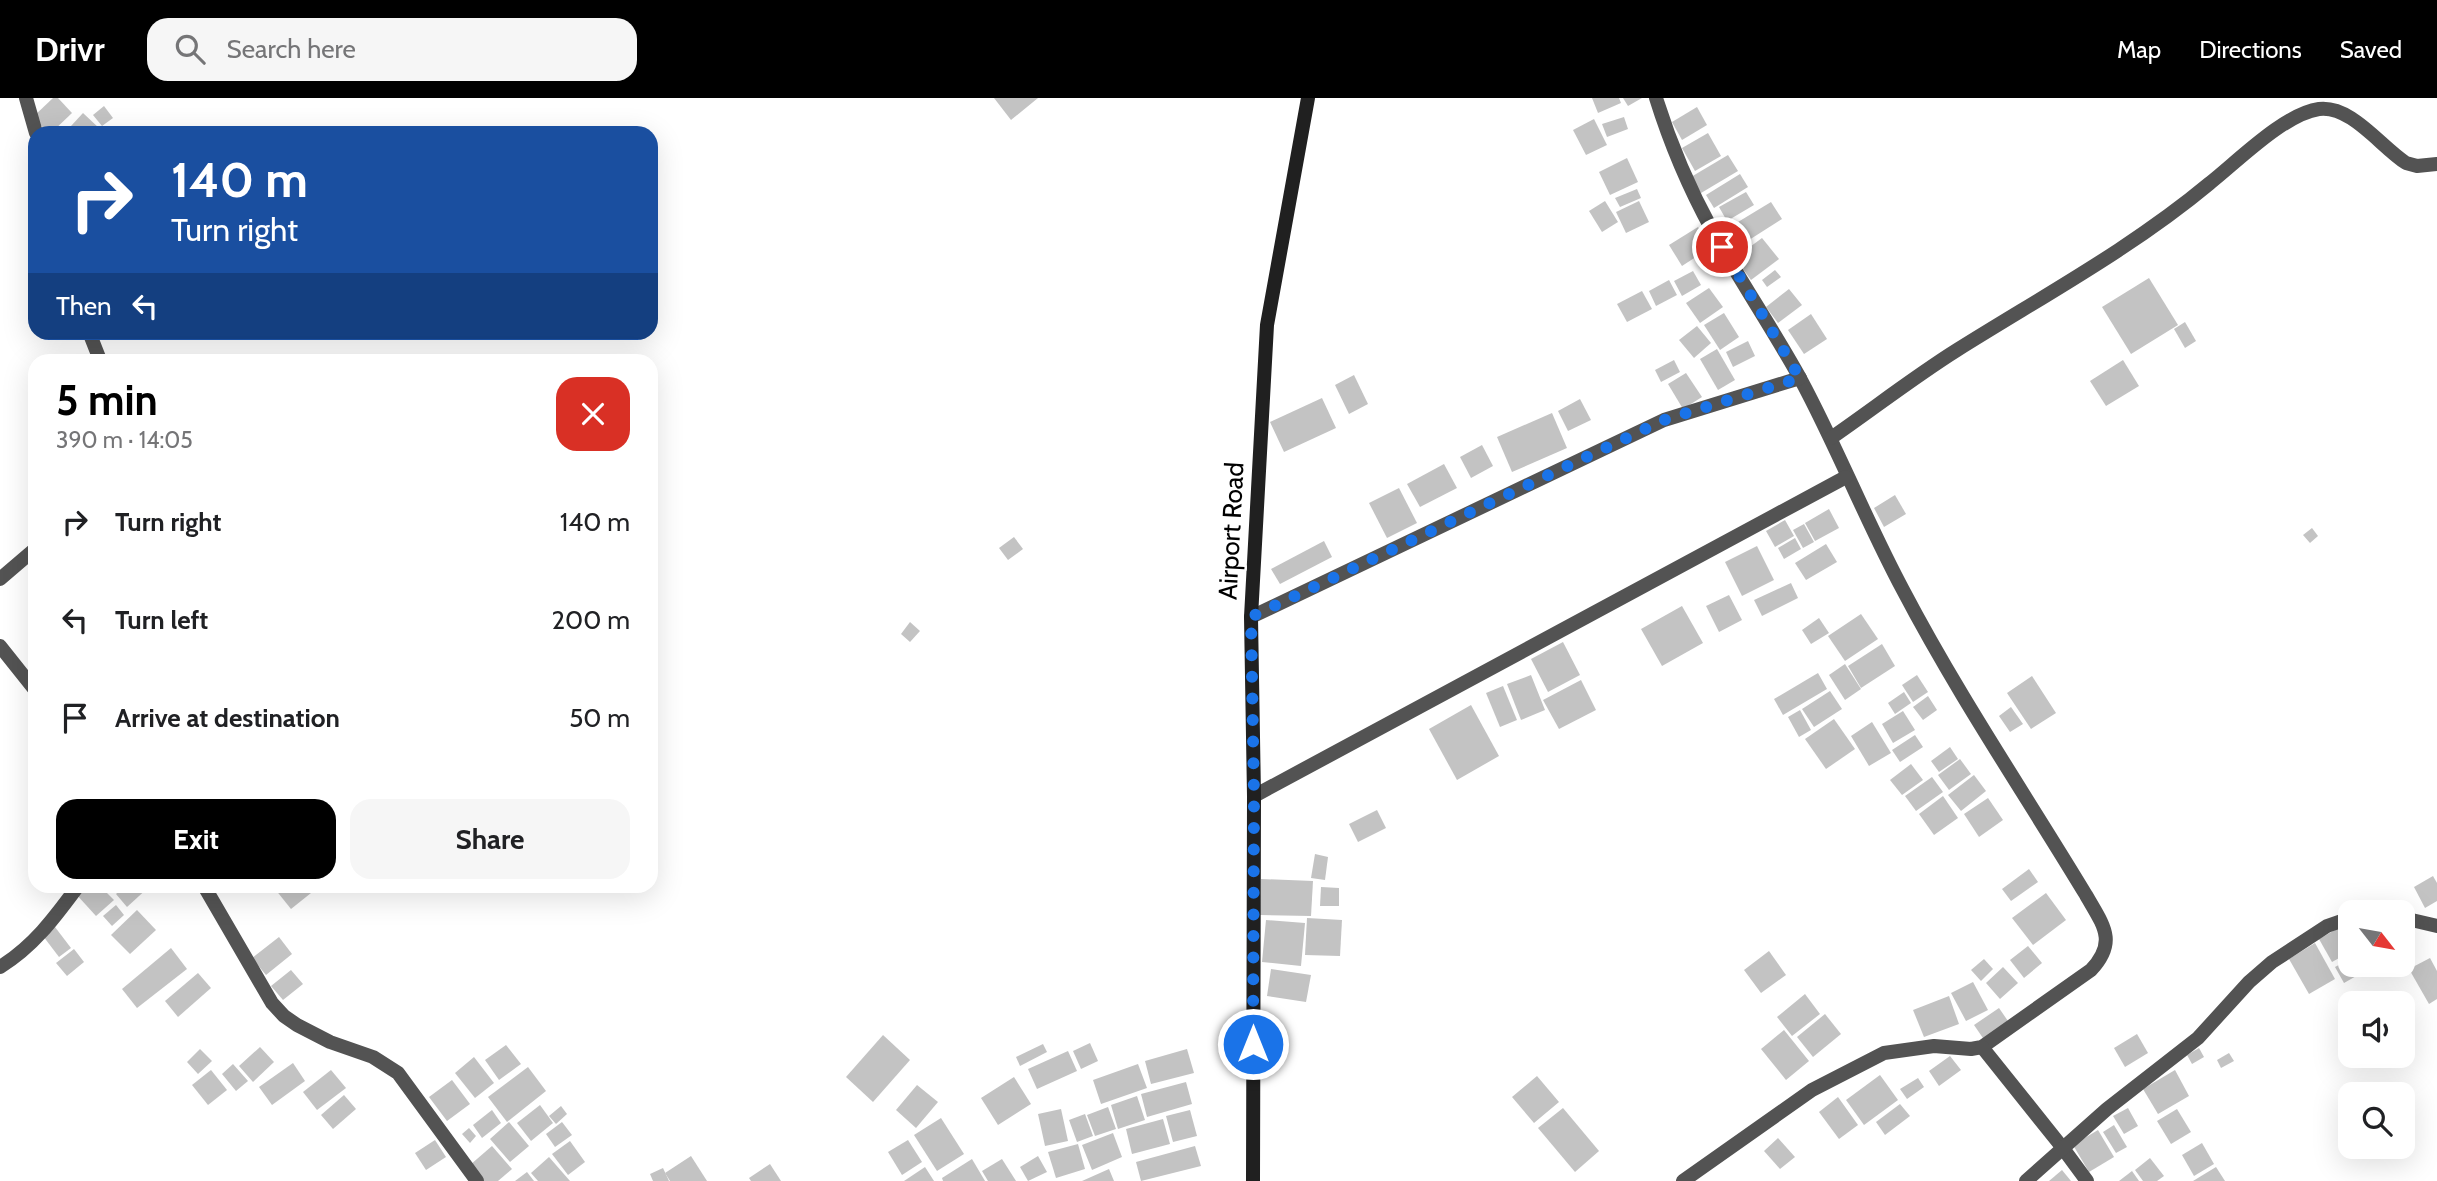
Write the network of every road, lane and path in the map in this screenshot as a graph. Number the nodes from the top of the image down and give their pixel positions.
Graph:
1 (26, 98) edge
2 (1308, 98) edge
3 (1656, 98) edge
4 (2336, 104) edge
5 (34, 126) edge
6 (2437, 164) edge
7 (1800, 378) junction
8 (1831, 439) junction
9 (1846, 477) junction
10 (28, 555) edge
11 (0, 579) edge
12 (1251, 617) junction
13 (0, 646) edge
14 (28, 681) edge
15 (1254, 796) junction
16 (73, 893) edge
17 (208, 893) edge
18 (2415, 921) edge
19 (2338, 922) edge
20 (2437, 926) edge
21 (0, 967) edge
22 (1982, 1047) junction
23 (2062, 1146) junction
24 (477, 1181) edge
25 (1253, 1181) edge
26 (1683, 1181) edge
27 (2026, 1181) edge
28 (2087, 1181) edge

1 - 5 street
2 - 12 main road, Airport Road
3 - 7 street
4 - 6 street
4 - 8 street
7 - 8 street
7 - 12 street
8 - 9 street
9 - 15 street
9 - 22 street
10 - 11 street
12 - 15 main road, Airport Road
13 - 14 street
15 - 25 main road, Airport Road
16 - 21 street
17 - 24 street
18 - 20 street
19 - 23 street
22 - 23 street
22 - 26 street
23 - 27 street
23 - 28 street

